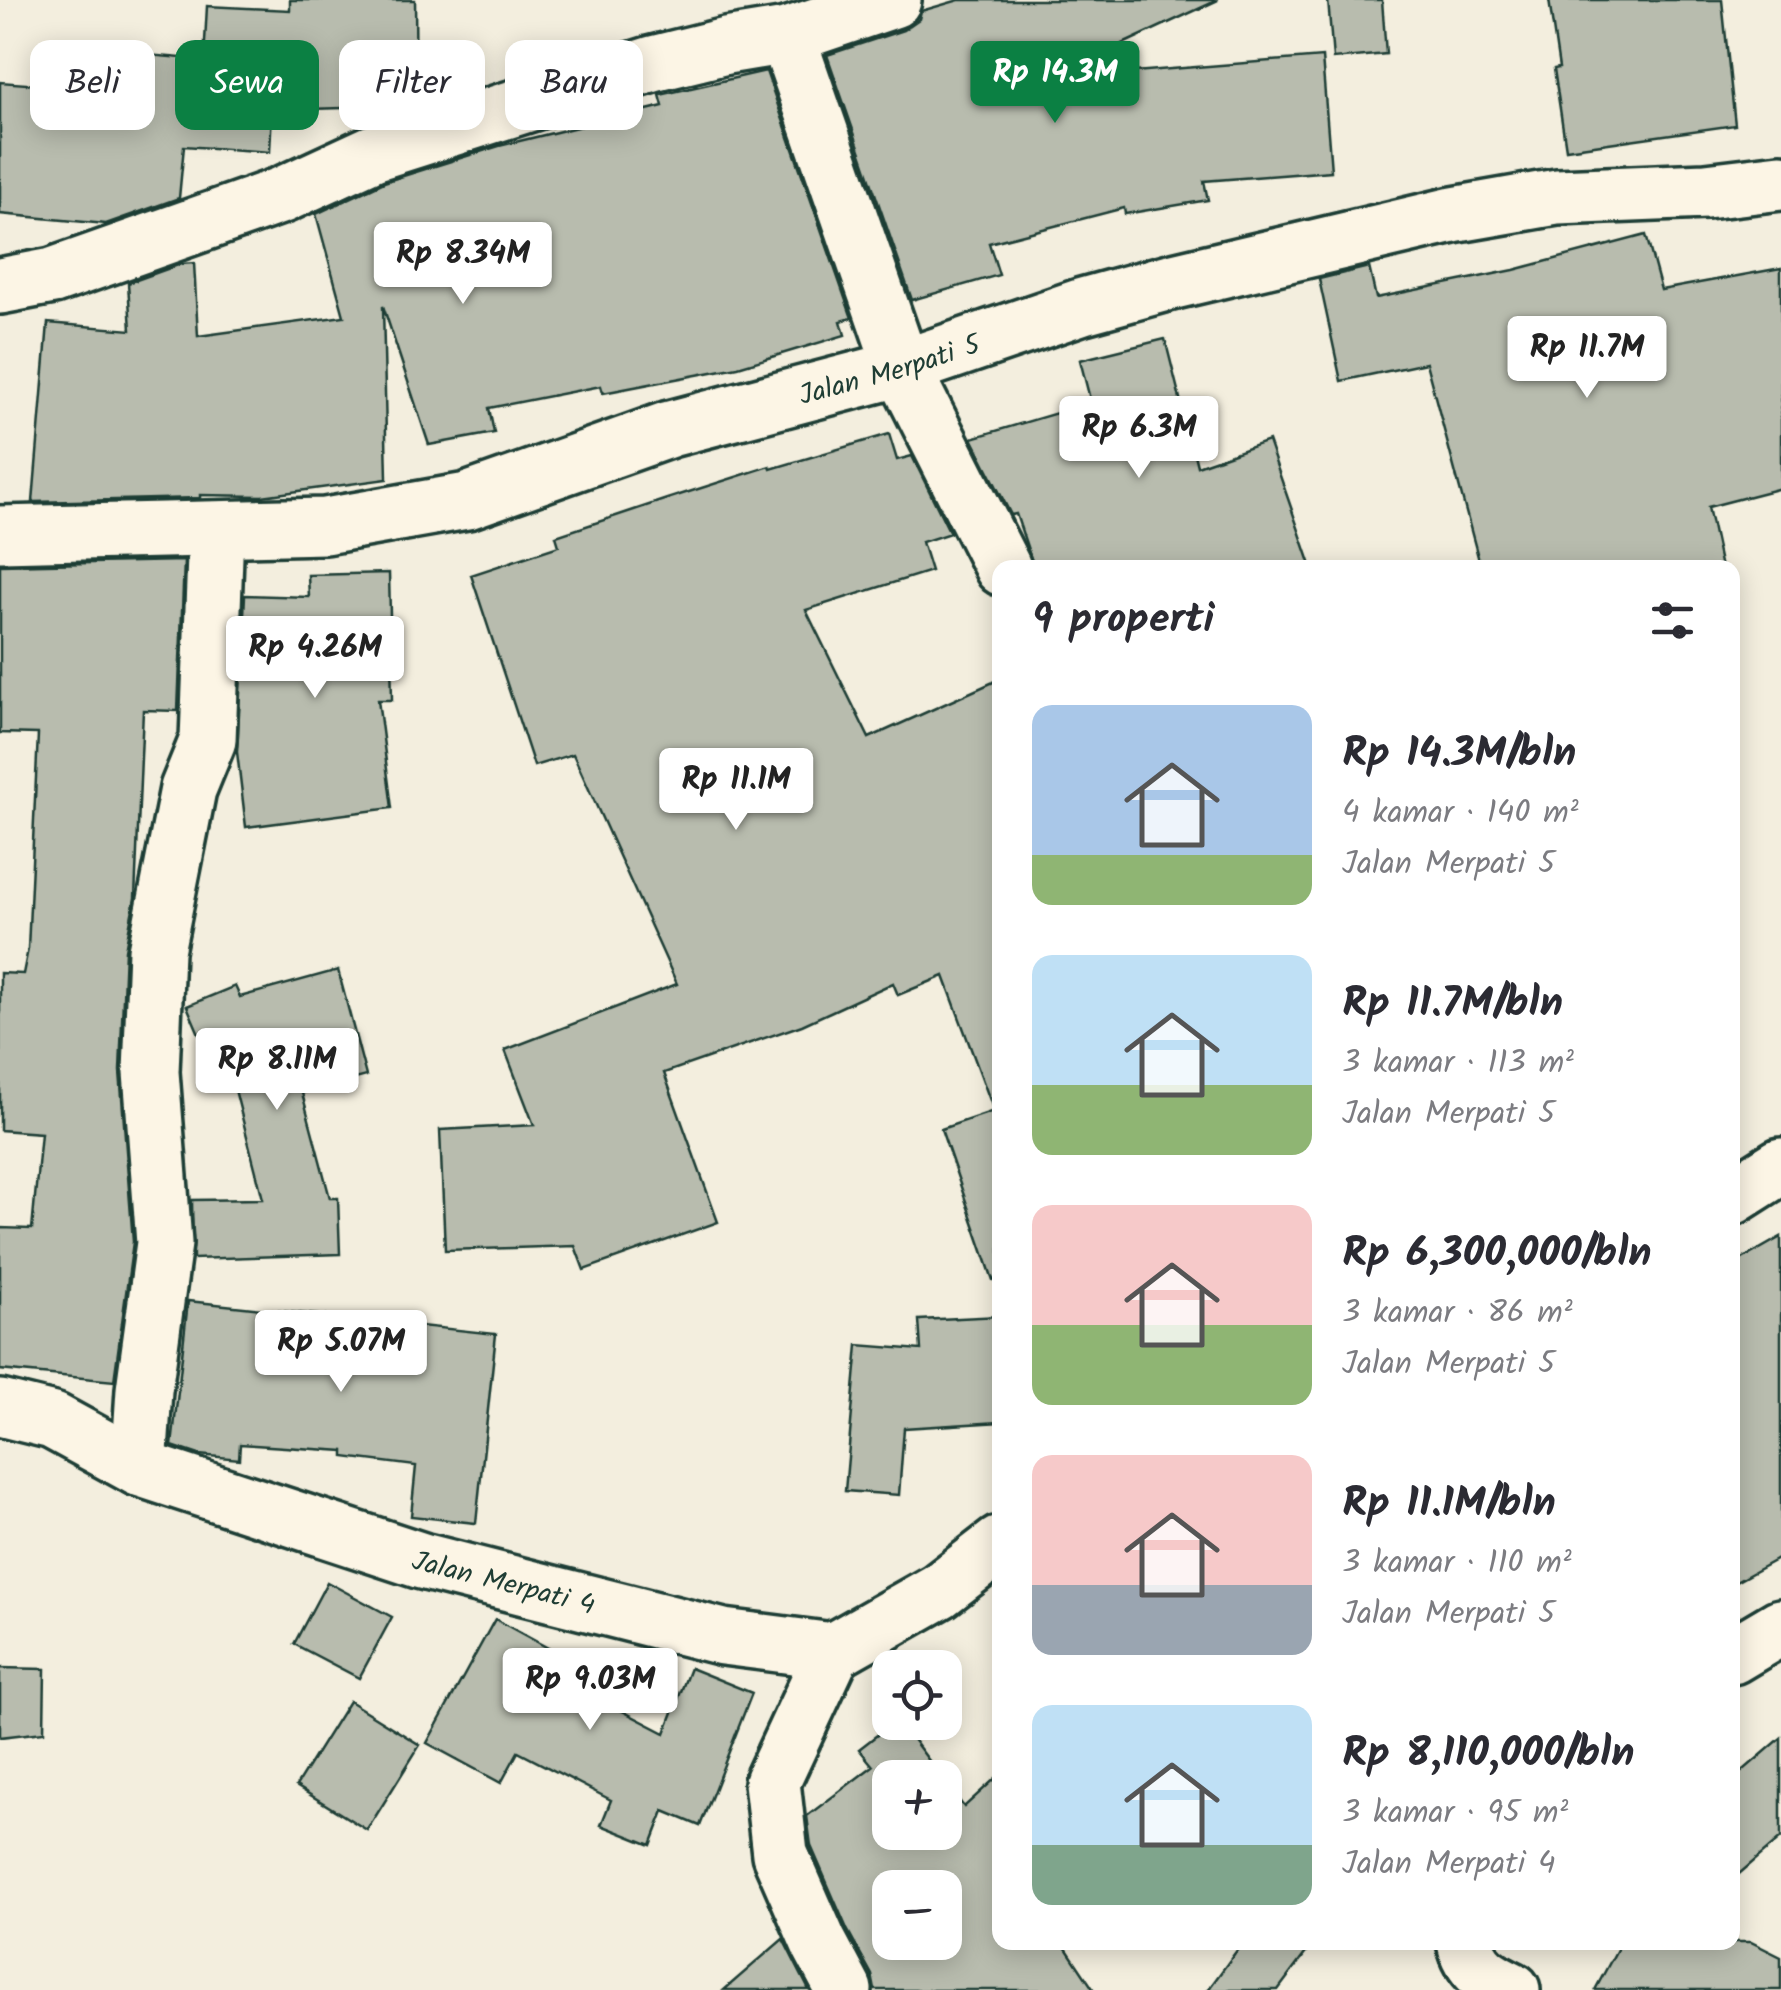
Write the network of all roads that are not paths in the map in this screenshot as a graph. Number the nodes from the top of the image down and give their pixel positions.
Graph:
1 (893, 0) edge
2 (786, 36) junction
3 (1781, 182) edge
4 (0, 286) edge
5 (902, 368) junction
6 (216, 530) junction
7 (0, 534) edge
8 (998, 560) edge
9 (1781, 1166) edge
10 (1740, 1192) edge
11 (0, 1408) edge
12 (139, 1468) junction
13 (992, 1550) edge
14 (833, 1651) junction
15 (1467, 1950) edge
16 (844, 1990) edge
17 (1512, 1990) edge

1 - 2 street
2 - 4 street
2 - 5 street
3 - 5 street, Jalan Merpati 5
5 - 6 street, Jalan Merpati 5
5 - 8 street
6 - 7 street, Jalan Merpati 5
6 - 12 street
9 - 10 street
11 - 12 street, Jalan Merpati 4
12 - 14 street, Jalan Merpati 4
13 - 14 street
14 - 16 street
15 - 17 street

